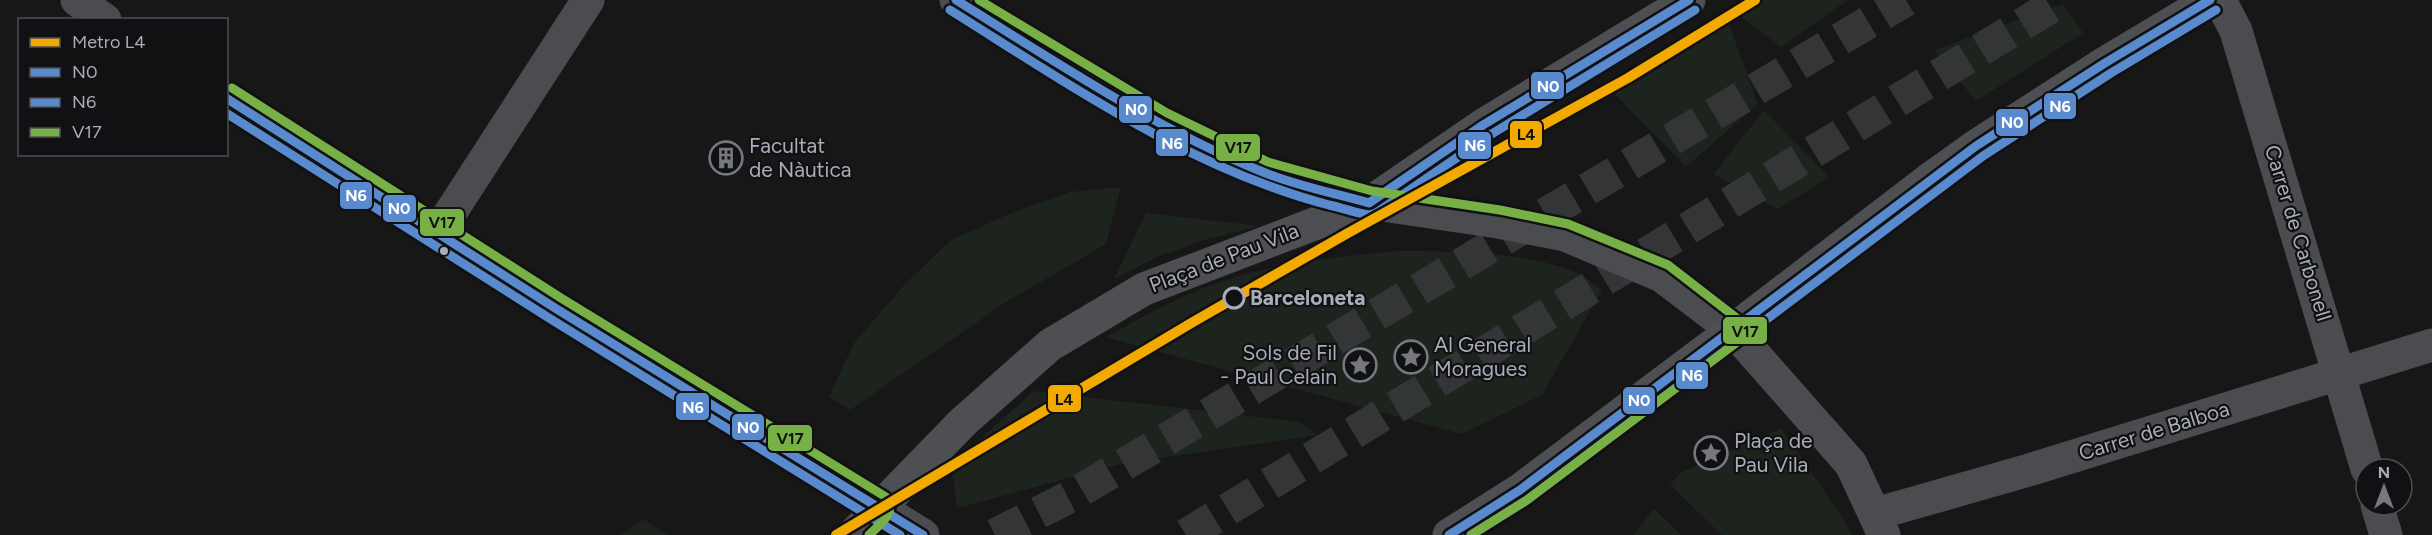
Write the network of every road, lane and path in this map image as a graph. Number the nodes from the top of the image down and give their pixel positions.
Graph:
1 (77, 0) edge
2 (588, 0) edge
3 (956, 0) edge
4 (1689, 0) edge
5 (2210, 0) edge
6 (2220, 0) edge
7 (102, 18) edge
8 (228, 99) edge
9 (1369, 203) junction
10 (438, 232) junction
11 (1733, 330) junction
12 (2432, 345) edge
13 (2340, 373) junction
14 (2364, 457) edge
15 (879, 507) junction
16 (2381, 517) edge
17 (1879, 524) edge
18 (854, 535) edge
19 (923, 535) edge
20 (1449, 535) edge
21 (2386, 535) edge

1 - 7 street
2 - 10 street
3 - 9 street
4 - 9 main road, Plaça de Pau Vila
5 - 11 main road
6 - 13 street, Carrer de Carbonell
8 - 10 street
9 - 11 street
9 - 15 main road, Plaça de Pau Vila
10 - 15 street
11 - 17 street
11 - 20 main road
12 - 13 street, Carrer de Balboa
13 - 14 street, Carrer de Carbonell
13 - 17 street, Carrer de Balboa
15 - 18 main road, Plaça de Pau Vila
15 - 19 street
16 - 21 street

